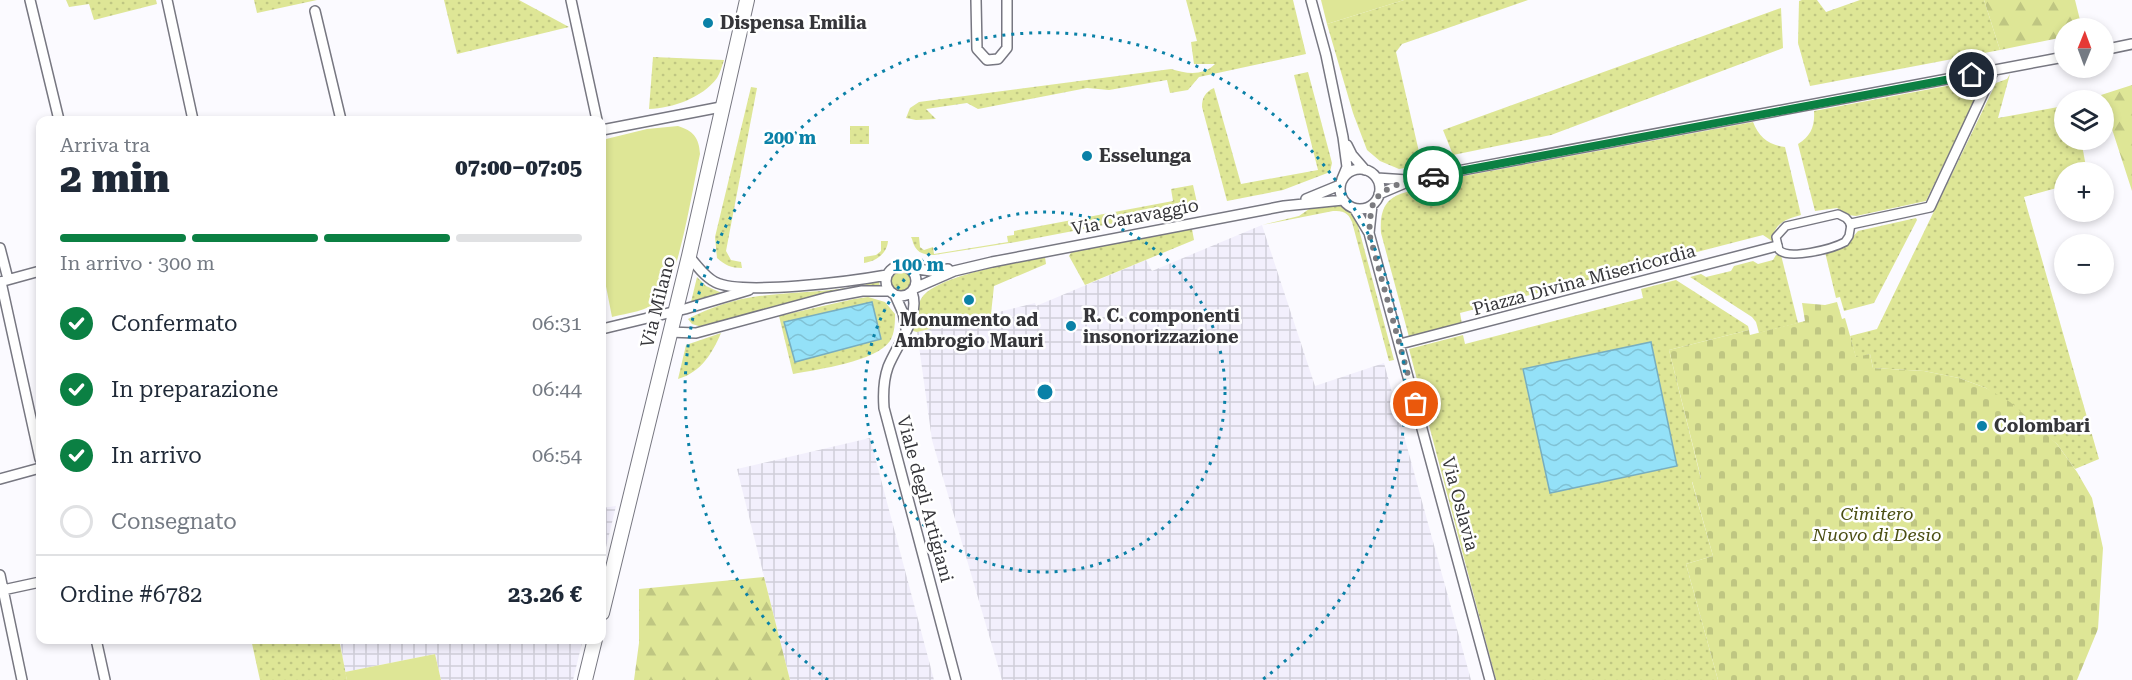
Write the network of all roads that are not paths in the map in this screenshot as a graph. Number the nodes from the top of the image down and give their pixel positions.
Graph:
1 (30, 0) edge
2 (571, 0) edge
3 (747, 0) edge
4 (976, 0) edge
5 (1007, 0) edge
6 (1311, 0) edge
7 (167, 2) edge
8 (315, 11) dead end
9 (2132, 44) edge
10 (2114, 48) edge
11 (2054, 59) edge
12 (1994, 70) junction
13 (721, 107) junction
14 (58, 116) edge
15 (192, 116) edge
16 (340, 116) edge
17 (596, 116) edge
18 (606, 129) edge
19 (1343, 137) junction
20 (1366, 170) junction
21 (1377, 178) junction
22 (1412, 180) junction
23 (1341, 182) junction
24 (1380, 194) junction
25 (1343, 200) junction
26 (1284, 206) junction
27 (1372, 206) junction
28 (1354, 208) junction
29 (1851, 224) junction
30 (1369, 233) junction
31 (1777, 246) junction
32 (0, 248) edge
33 (689, 256) junction
34 (992, 262) junction
35 (911, 268) junction
36 (36, 272) edge
37 (887, 275) junction
38 (3, 281) edge
39 (754, 288) junction
40 (914, 290) junction
41 (892, 293) junction
42 (675, 311) junction
43 (606, 328) edge
44 (906, 329) junction
45 (669, 332) junction
46 (1400, 344) junction
47 (36, 440) edge
48 (36, 469) edge
49 (0, 479) edge
50 (0, 575) edge
51 (36, 583) edge
52 (3, 590) junction
53 (606, 596) edge
54 (97, 644) edge
55 (594, 644) edge
56 (22, 680) edge
57 (105, 680) edge
58 (585, 680) edge
59 (956, 680) edge
60 (1490, 680) edge

1 - 14 street
2 - 17 street
3 - 13 main road, Via Milano
4 - 5 street
6 - 19 street
7 - 15 street
8 - 16 street
9 - 10 street
11 - 12 street
12 - 22 street
12 - 29 street
13 - 18 street
13 - 33 main road, Via Milano
19 - 20 street
19 - 23 street
20 - 21 street
20 - 23 street
21 - 22 street
21 - 24 street
22 - 24 street
23 - 25 street
23 - 26 street, Via Caravaggio
24 - 27 street
25 - 26 street, Via Caravaggio
25 - 28 street
26 - 34 street, Via Caravaggio
27 - 28 street
27 - 30 street, Via Oslavia
28 - 30 street, Via Oslavia
29 - 31 street, Piazza Divina Misericordia
29 - 31 street
30 - 46 street, Via Oslavia
31 - 46 street, Piazza Divina Misericordia
32 - 38 street
33 - 39 street
33 - 42 main road, Via Milano
34 - 35 street, Via Caravaggio
34 - 40 street, Via Caravaggio
35 - 37 street
35 - 40 street
36 - 38 street
37 - 39 street
37 - 41 street
38 - 47 street
39 - 42 street
40 - 41 street
40 - 44 street, Viale degli Artigiani
41 - 44 street
41 - 45 street
42 - 43 street
42 - 45 main road, Via Milano
44 - 59 street, Viale degli Artigiani
45 - 53 main road, Via Milano
46 - 60 street, Via Oslavia
48 - 49 street
50 - 52 street
51 - 52 street
52 - 56 street
54 - 57 street
55 - 58 main road

